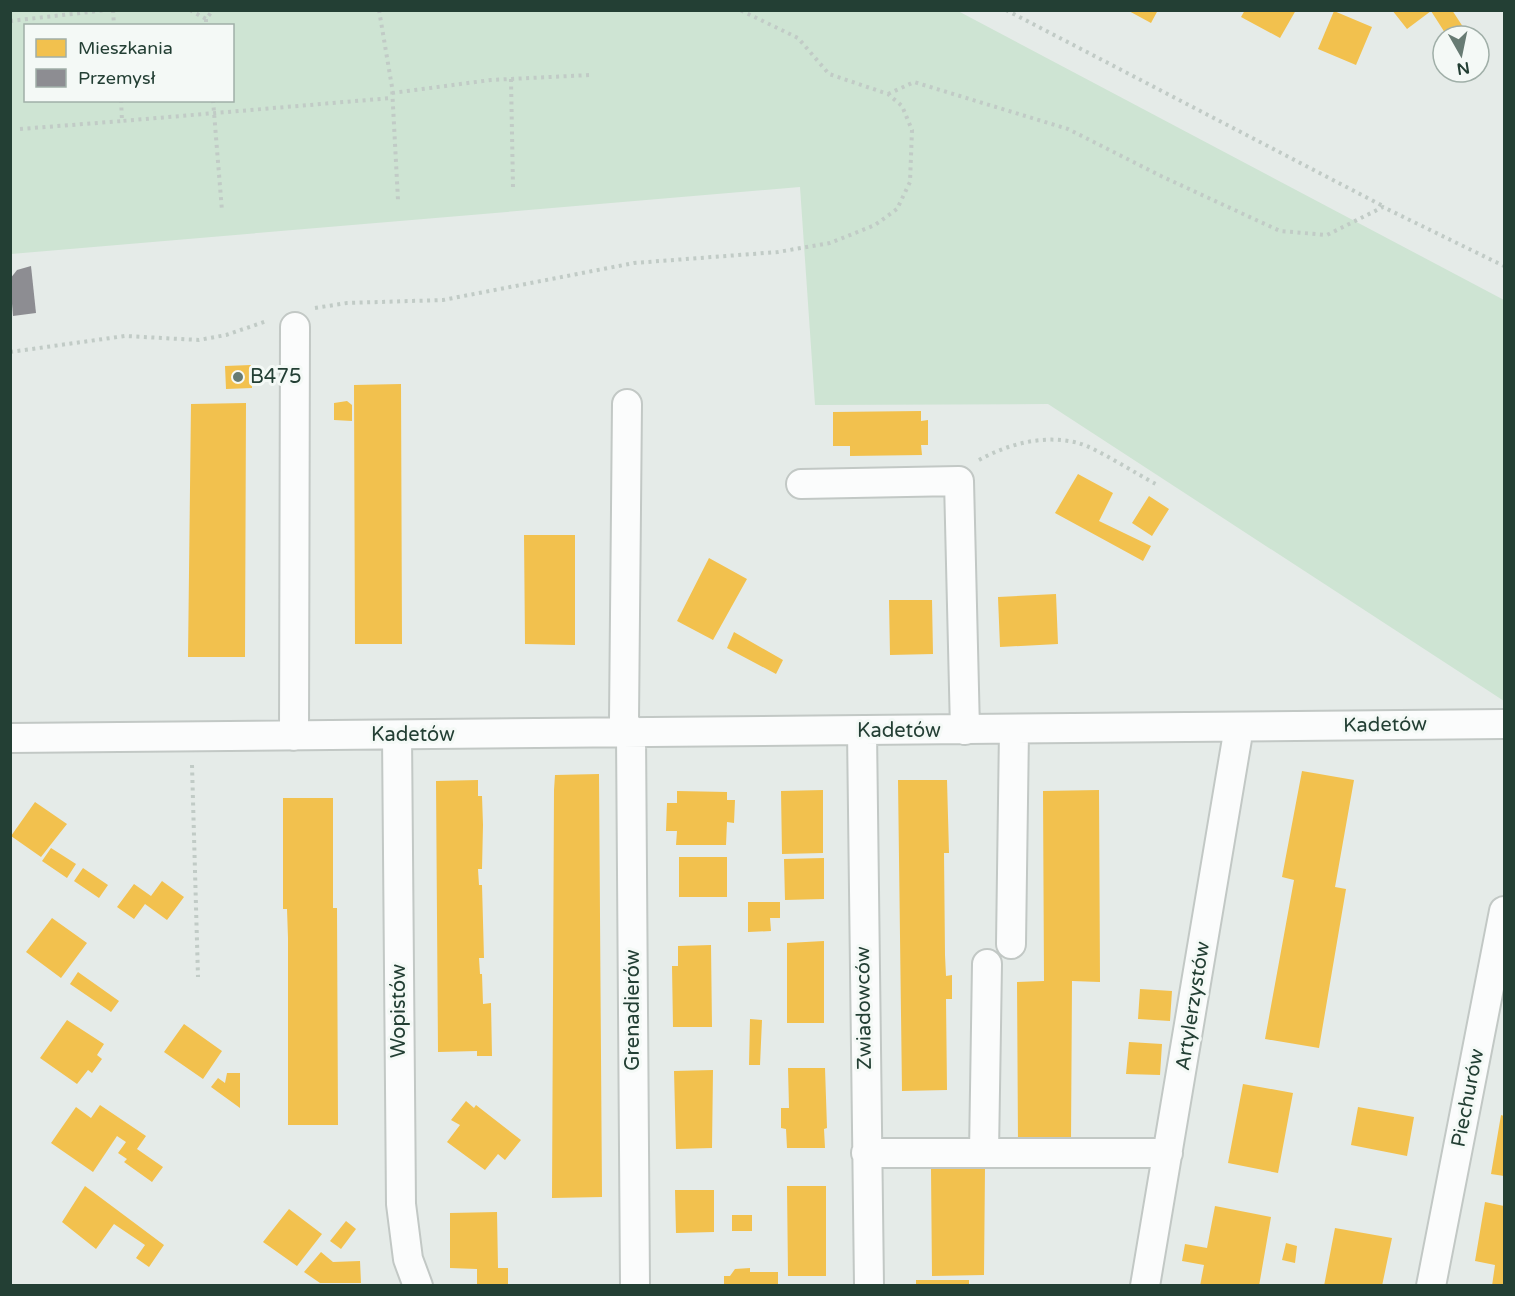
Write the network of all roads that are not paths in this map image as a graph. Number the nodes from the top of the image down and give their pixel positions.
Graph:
1 (294, 318) road end
2 (627, 404) dead end
3 (801, 484) dead end
4 (1504, 724) edge
5 (1239, 727) junction
6 (965, 730) junction
7 (1014, 730) junction
8 (862, 731) junction
9 (631, 734) junction
10 (397, 735) junction
11 (294, 736) junction
12 (10, 738) edge
13 (1504, 911) edge
14 (1011, 944) dead end
15 (987, 964) dead end
16 (866, 1153) junction
17 (984, 1153) junction
18 (1168, 1153) junction
19 (418, 1286) edge
20 (635, 1286) edge
21 (869, 1286) edge
22 (1145, 1286) edge
23 (1431, 1286) edge

1 - 11 street
2 - 9 street, Grenadierów
3 - 6 street
4 - 5 street, Kadetów
5 - 7 street, Kadetów
5 - 18 street, Artylerzystów
6 - 7 street, Kadetów
6 - 8 street, Kadetów
7 - 14 street
8 - 9 street, Kadetów
8 - 16 street, Zwiadowców
9 - 10 street, Kadetów
9 - 20 street, Grenadierów
10 - 11 street, Kadetów
10 - 19 street, Wopistów
11 - 12 street, Kadetów
13 - 23 street, Piechurów
15 - 17 street
16 - 17 street
16 - 21 street, Zwiadowców
17 - 18 street
18 - 22 street, Artylerzystów

